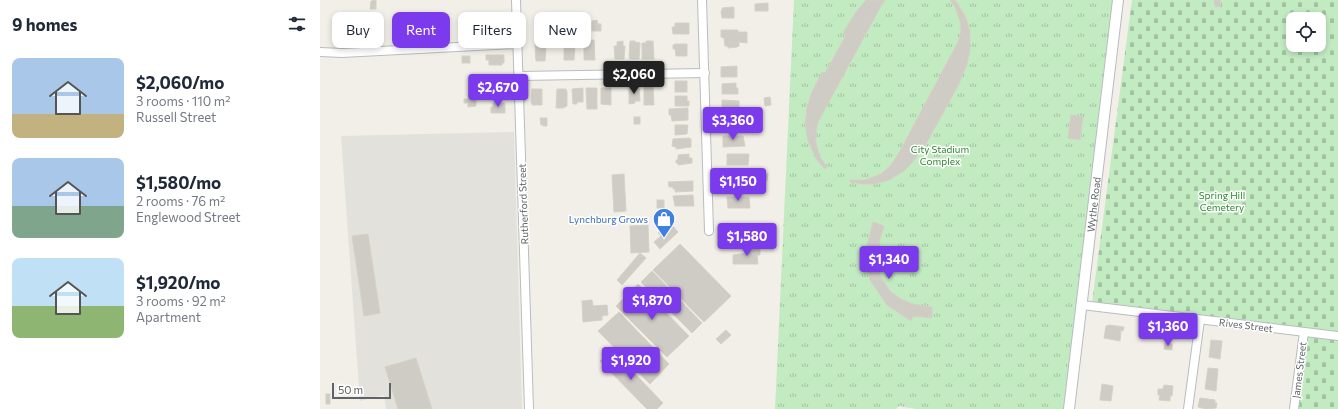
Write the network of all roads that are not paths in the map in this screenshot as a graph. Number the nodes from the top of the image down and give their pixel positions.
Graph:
1 (516, 0) edge
2 (702, 0) edge
3 (1118, 0) edge
4 (516, 12) edge
5 (458, 47) edge
6 (517, 48) edge
7 (320, 52) edge
8 (704, 73) junction
9 (519, 76) junction
10 (709, 231) dead end
11 (1082, 305) junction
12 (1200, 320) junction
13 (1304, 332) junction
14 (1338, 336) edge
15 (529, 409) edge
16 (1068, 409) edge
17 (1188, 409) edge
18 (1294, 409) edge

1 - 4 street, Rutherford Street
2 - 8 street
3 - 11 street, Wythe Road
5 - 7 street
6 - 9 street, Rutherford Street
8 - 9 street
8 - 10 street
9 - 15 street, Rutherford Street
11 - 12 street, Rives Street
11 - 16 street, Wythe Road
12 - 13 street, Rives Street
12 - 17 street
13 - 14 street, Rives Street
13 - 18 street, James Street

